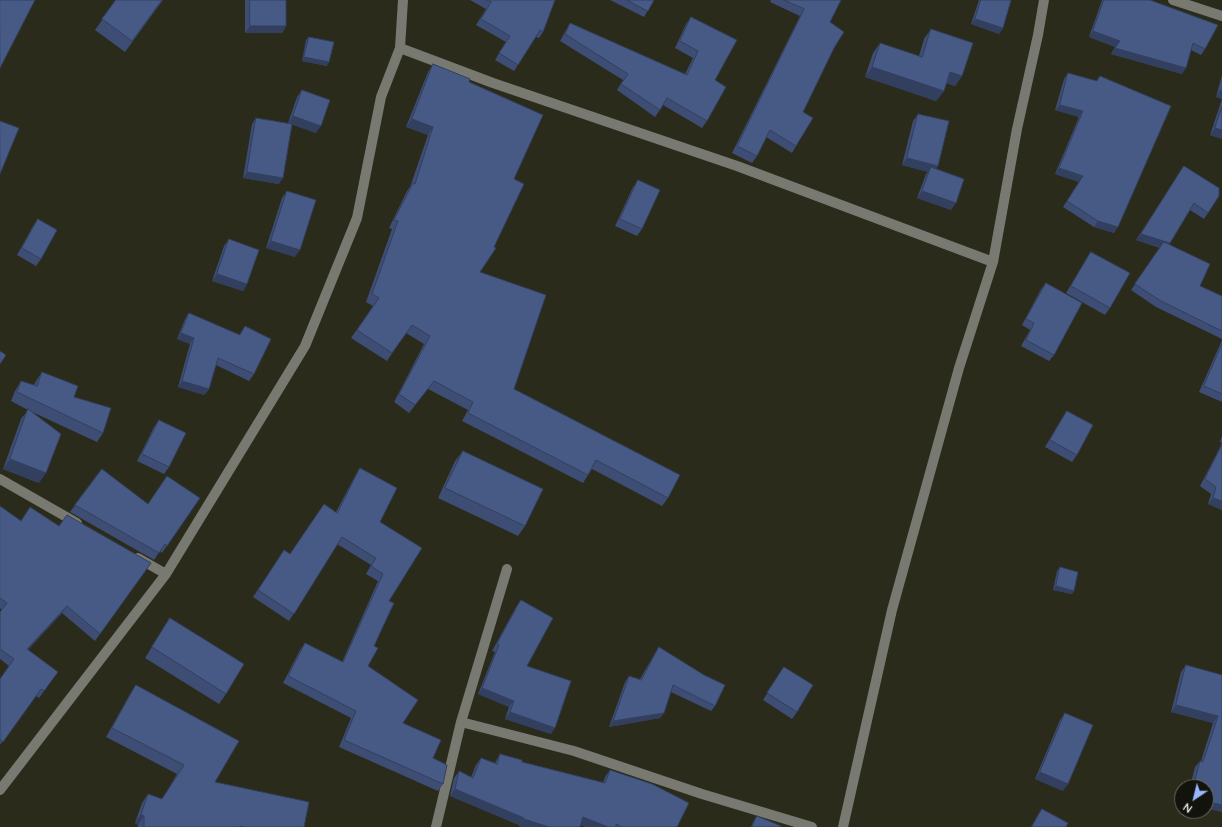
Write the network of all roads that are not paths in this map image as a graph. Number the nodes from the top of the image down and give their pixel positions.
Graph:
1 (403, 0) edge
2 (1044, 0) edge
3 (1173, 0) edge
4 (1222, 16) edge
5 (400, 48) junction
6 (994, 262) junction
7 (0, 479) edge
8 (83, 526) edge
9 (131, 554) edge
10 (507, 569) dead end
11 (166, 574) junction
12 (461, 722) junction
13 (0, 790) edge
14 (436, 827) edge
15 (812, 827) edge
16 (843, 827) edge

1 - 5 street
2 - 6 street
3 - 4 street
5 - 6 street
5 - 11 street
6 - 16 street
7 - 8 street
9 - 11 street
10 - 12 street
11 - 13 street
12 - 14 street
12 - 15 street

